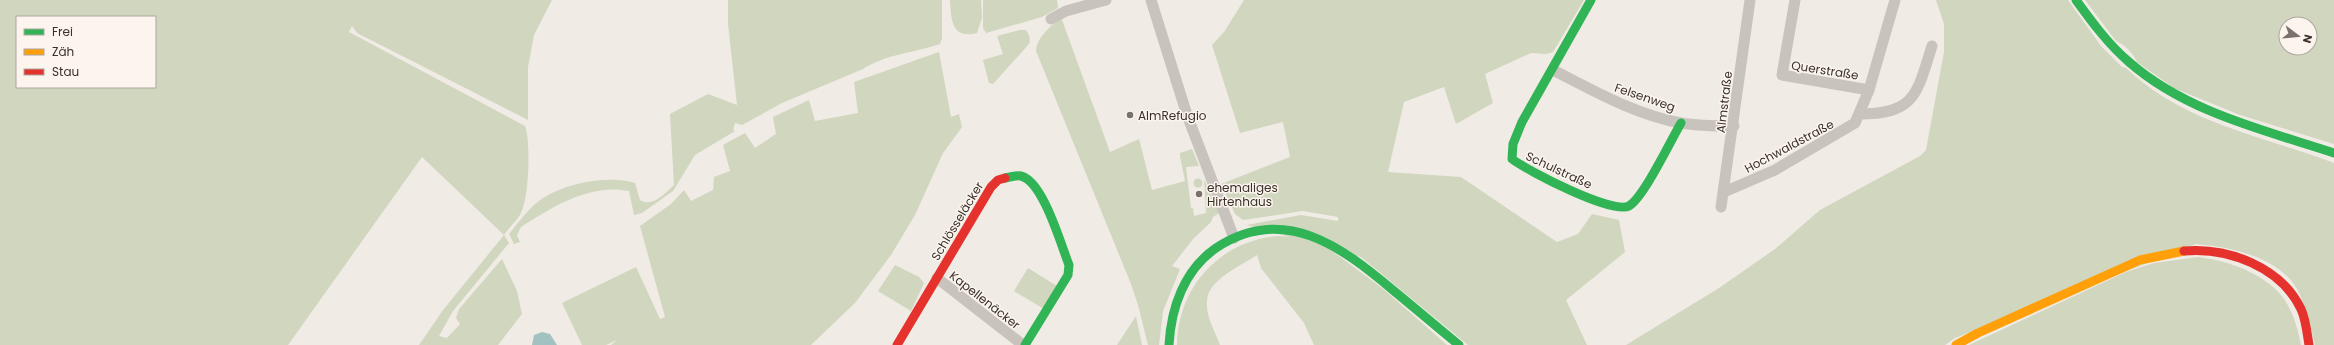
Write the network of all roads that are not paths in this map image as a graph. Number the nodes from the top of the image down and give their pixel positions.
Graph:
1 (1106, 0) edge
2 (1151, 0) edge
3 (1591, 0) edge
4 (1750, 0) edge
5 (1795, 0) edge
6 (1895, 0) edge
7 (2076, 0) edge
8 (1051, 19) dead end
9 (1932, 46) dead end
10 (1553, 70) junction
11 (1868, 90) junction
12 (1860, 114) junction
13 (1681, 123) junction
14 (1734, 126) junction
15 (2334, 153) edge
16 (1724, 192) junction
17 (1721, 207) dead end
18 (1234, 238) junction
19 (937, 278) junction
20 (897, 345) edge
21 (1024, 345) edge
22 (1169, 345) edge
23 (1459, 345) edge
24 (1956, 345) edge
25 (2309, 345) edge

1 - 8 street
2 - 18 street
3 - 10 main road, Schulstraße
4 - 14 street, Almstraße
5 - 11 street, Querstraße
6 - 11 street, Hochwaldstraße
7 - 15 main road
9 - 12 street
10 - 13 street, Felsenweg
10 - 13 main road, Schulstraße
11 - 12 street, Hochwaldstraße
12 - 16 street, Hochwaldstraße
13 - 14 street, Felsenweg
14 - 16 street, Almstraße
16 - 17 street, Almstraße
18 - 22 main road
18 - 23 main road
19 - 20 main road, Kapellenäcker
19 - 21 street, Kapellenäcker
19 - 21 main road, Schlösseläcker
24 - 25 main road

